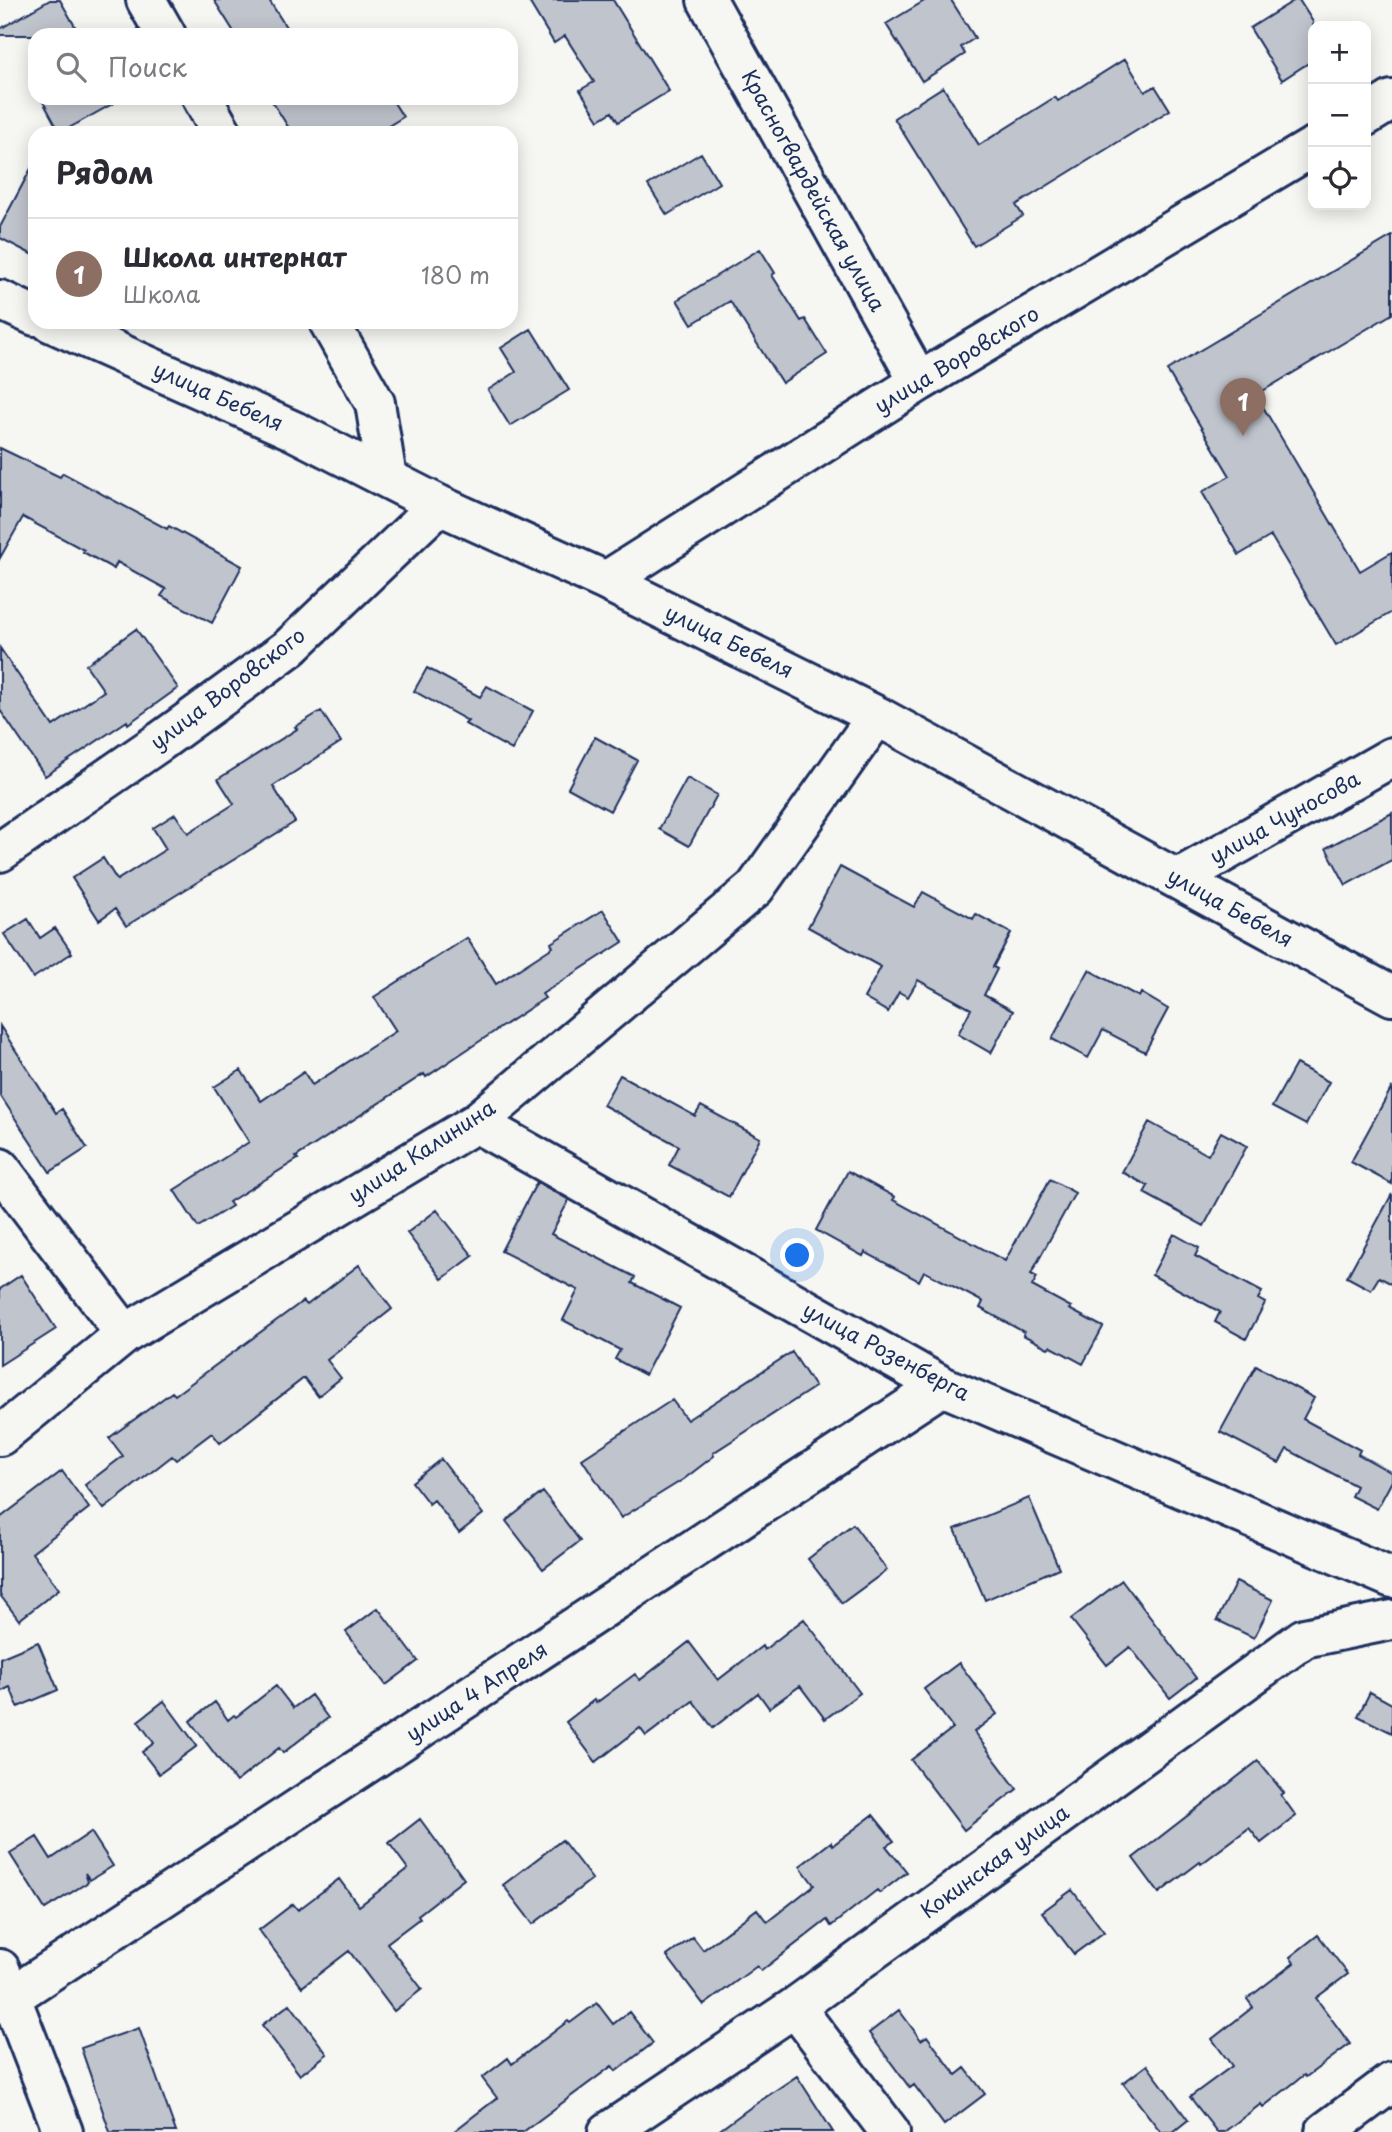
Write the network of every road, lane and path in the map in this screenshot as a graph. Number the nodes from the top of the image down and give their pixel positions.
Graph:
1 (146, 0) edge
2 (707, 0) edge
3 (162, 28) edge
4 (1392, 100) edge
5 (206, 105) edge
6 (1371, 113) edge
7 (218, 126) edge
8 (1308, 150) edge
9 (0, 300) edge
10 (28, 313) edge
11 (66, 329) edge
12 (333, 329) edge
13 (919, 382) junction
14 (387, 478) junction
15 (439, 505) junction
16 (606, 582) junction
17 (877, 716) junction
18 (1392, 757) edge
19 (0, 852) edge
20 (1177, 879) junction
21 (1392, 996) edge
22 (475, 1123) junction
23 (0, 1168) edge
24 (125, 1334) junction
25 (942, 1386) junction
26 (0, 1436) edge
27 (1392, 1578) edge
28 (1392, 1620) edge
29 (6, 1983) edge
30 (795, 2007) junction
31 (1392, 2082) edge
32 (63, 2132) edge
33 (608, 2132) edge
34 (890, 2132) edge
35 (1325, 2132) edge

1 - 3 street
2 - 13 street, Красногвардейская улица
4 - 6 street
5 - 7 street
8 - 13 street, улица Воровского
9 - 10 street
11 - 14 street, улица Бебеля
12 - 14 street
13 - 16 street, улица Воровского
14 - 15 street, улица Бебеля
15 - 16 street, улица Бебеля
15 - 19 street, улица Воровского
16 - 17 street, улица Бебеля
17 - 20 street, улица Бебеля
17 - 22 street, улица Калинина
18 - 20 street, улица Чуносова
20 - 21 street, улица Бебеля
22 - 24 street, улица Калинина
22 - 25 street, улица Розенберга
23 - 24 street
24 - 26 street, улица Калинина
25 - 27 street, улица Розенберга
25 - 29 street, улица 4 Апреля
28 - 30 street, Кокинская улица
29 - 32 street
30 - 33 street, Кокинская улица
30 - 34 street
31 - 35 street

